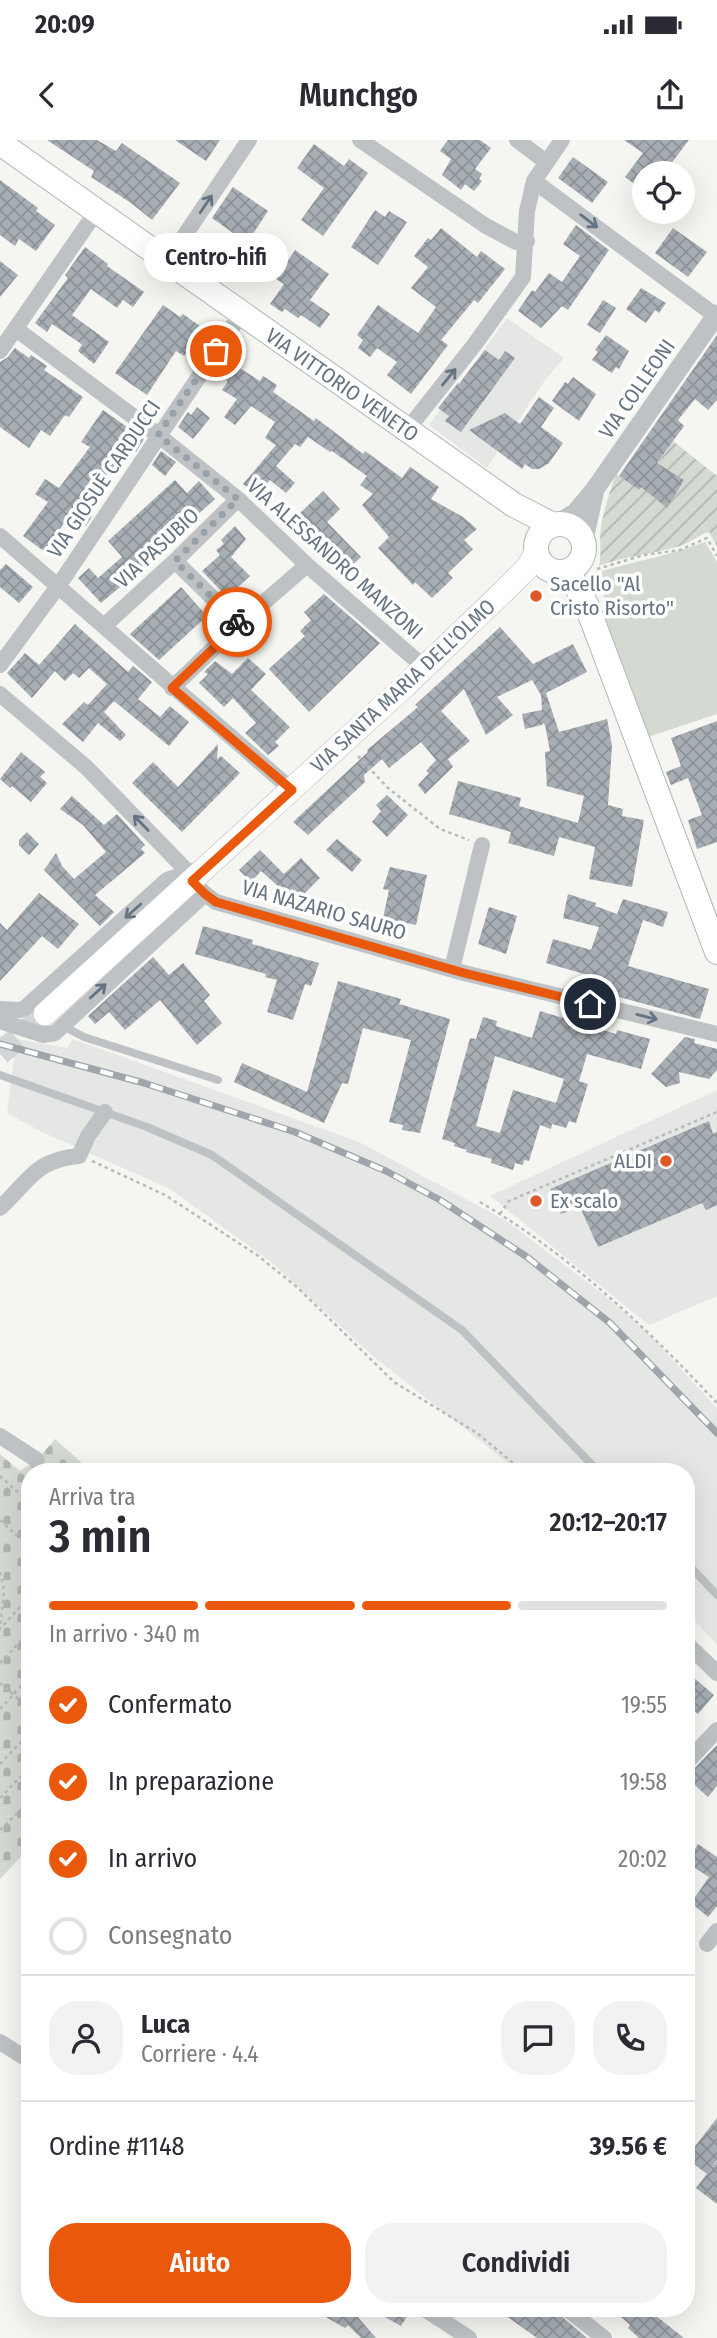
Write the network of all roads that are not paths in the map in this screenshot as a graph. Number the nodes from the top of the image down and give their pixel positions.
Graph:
1 (249, 140) edge
2 (360, 140) edge
3 (517, 140) edge
4 (562, 140) edge
5 (0, 143) edge
6 (546, 162) junction
7 (534, 181) junction
8 (96, 212) junction
9 (527, 241) junction
10 (168, 260) junction
11 (241, 314) junction
12 (717, 315) edge
13 (16, 330) junction
14 (0, 351) edge
15 (407, 430) junction
16 (158, 435) junction
17 (595, 489) junction
18 (238, 499) junction
19 (514, 505) junction
20 (554, 525) junction
21 (0, 536) edge
22 (563, 560) junction
23 (175, 561) junction
24 (307, 565) junction
25 (59, 585) junction
26 (239, 624) junction
27 (104, 625) junction
28 (0, 665) edge
29 (425, 668) junction
30 (172, 688) junction
31 (0, 694) edge
32 (292, 790) junction
33 (482, 845) road end
34 (198, 878) junction
35 (717, 952) edge
36 (452, 969) junction
37 (0, 1009) edge
38 (44, 1016) junction
39 (0, 1021) edge
40 (29, 1032) junction
41 (717, 1034) edge
42 (0, 1075) edge
43 (218, 1080) dead end
44 (105, 1112) junction
45 (0, 1208) edge
46 (0, 1436) edge
47 (37, 1460) dead end
48 (590, 1463) edge
49 (695, 1572) edge
50 (717, 1595) edge
51 (695, 1652) edge
52 (717, 1673) edge
53 (717, 1730) edge
54 (695, 1753) edge
55 (0, 2042) edge
56 (21, 2055) edge
57 (437, 2317) edge
58 (577, 2317) edge
59 (469, 2338) edge
60 (604, 2338) edge

10 -> 1 street
2 - 9 street
3 - 6 street
4 - 6 street
5 - 8 main road, VIA VITTORIO VENETO
6 - 7 street
7 - 9 street
7 -> 12 street
8 - 10 main road, VIA VITTORIO VENETO
8 - 13 street
15 -> 9 street
10 - 11 main road, VIA VITTORIO VENETO
11 - 15 main road, VIA VITTORIO VENETO
11 - 16 street, VIA GIOSUÈ CARDUCCI
12 - 17 street, VIA COLLEONI
13 - 14 street
13 - 16 street, VIA ALESSANDRO MANZONI
15 - 19 main road, VIA VITTORIO VENETO
16 - 18 street, VIA ALESSANDRO MANZONI
16 - 25 street, VIA GIOSUÈ CARDUCCI
17 - 20 street, VIA COLLEONI
17 - 22 street, VIA COLLEONI
18 - 23 street, VIA PASUBIO
18 - 24 street, VIA ALESSANDRO MANZONI
19 - 20 main road, VIA VITTORIO VENETO
19 - 22 main road, VIA VITTORIO VENETO
20 - 22 main road
20 - 22 main road, VIA VITTORIO VENETO
21 - 25 street
22 - 29 main road, VIA SANTA MARIA DELL'OLMO
22 - 35 main road, VIA VITTORIO VENETO
23 - 26 street
23 - 27 street, VIA PASUBIO
24 - 26 street
24 - 29 street, VIA ALESSANDRO MANZONI
25 - 27 street
25 - 28 street, VIA GIOSUÈ CARDUCCI
26 - 30 street
27 - 30 street
29 - 32 main road, VIA SANTA MARIA DELL'OLMO
30 - 32 street
34 -> 31 street
32 - 34 main road, VIA SANTA MARIA DELL'OLMO
33 - 36 street
34 - 36 street, VIA NAZARIO SAURO
34 - 38 main road, VIA SANTA MARIA DELL'OLMO
36 -> 41 street, VIA NAZARIO SAURO
37 - 38 street
38 - 40 street
38 - 40 street
38 - 43 lane
39 - 40 street
42 - 44 lane
44 - 45 street
44 - 48 lane
46 - 47 street
49 - 50 lane
51 - 52 street
53 - 54 street
55 - 56 street
57 - 59 street
58 - 60 street

